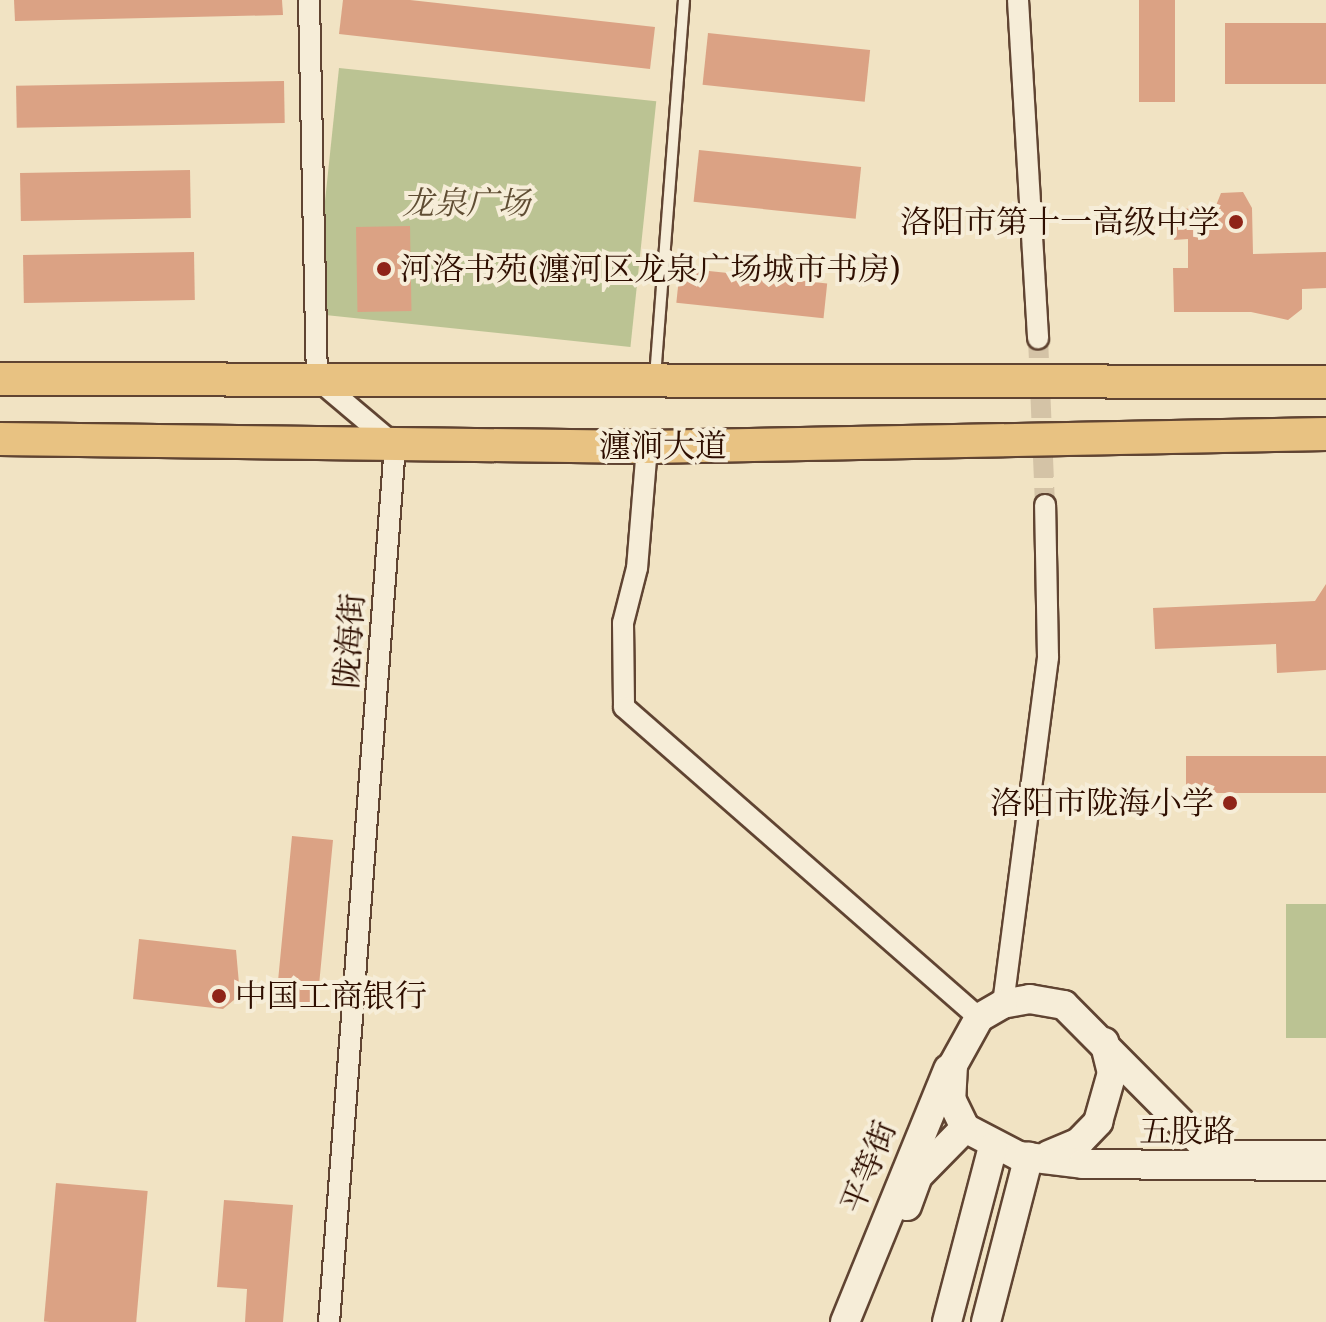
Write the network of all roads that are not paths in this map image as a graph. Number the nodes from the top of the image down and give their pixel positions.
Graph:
1 (309, 0) edge
2 (684, 0) edge
3 (1018, 0) edge
4 (1038, 338) tunnel mouth
5 (0, 379) edge
6 (317, 379) junction
7 (655, 379) junction
8 (1326, 382) edge
9 (1326, 434) edge
10 (0, 439) edge
11 (395, 445) junction
12 (647, 447) junction
13 (1045, 505) tunnel mouth
14 (981, 1021) junction
15 (1104, 1041) junction
16 (965, 1128) junction
17 (993, 1147) junction
18 (1326, 1155) edge
19 (1039, 1156) junction
20 (1326, 1166) edge
21 (329, 1322) edge
22 (845, 1322) edge
23 (862, 1322) edge
24 (947, 1322) edge
25 (986, 1322) edge

1 - 6 street
2 - 7 lane
3 - 4 street
5 - 6 main road, 瀍涧大道
6 - 7 main road, 瀍涧大道
6 - 11 street
7 - 8 main road, 瀍涧大道
9 - 12 main road, 瀍涧大道
10 - 11 main road, 瀍涧大道
11 - 12 main road, 瀍涧大道
11 - 21 street, 陇海街
12 - 14 street
13 - 14 street
14 - 15 street, 五股路
14 - 16 street
14 - 22 street, 平等街
15 - 18 street, 五股路
15 - 19 street, 五股路
16 - 17 street, 五股路
16 - 23 street, 平等街
17 - 19 street, 五股路
17 - 24 street
19 - 20 street, 五股路
19 - 25 street

